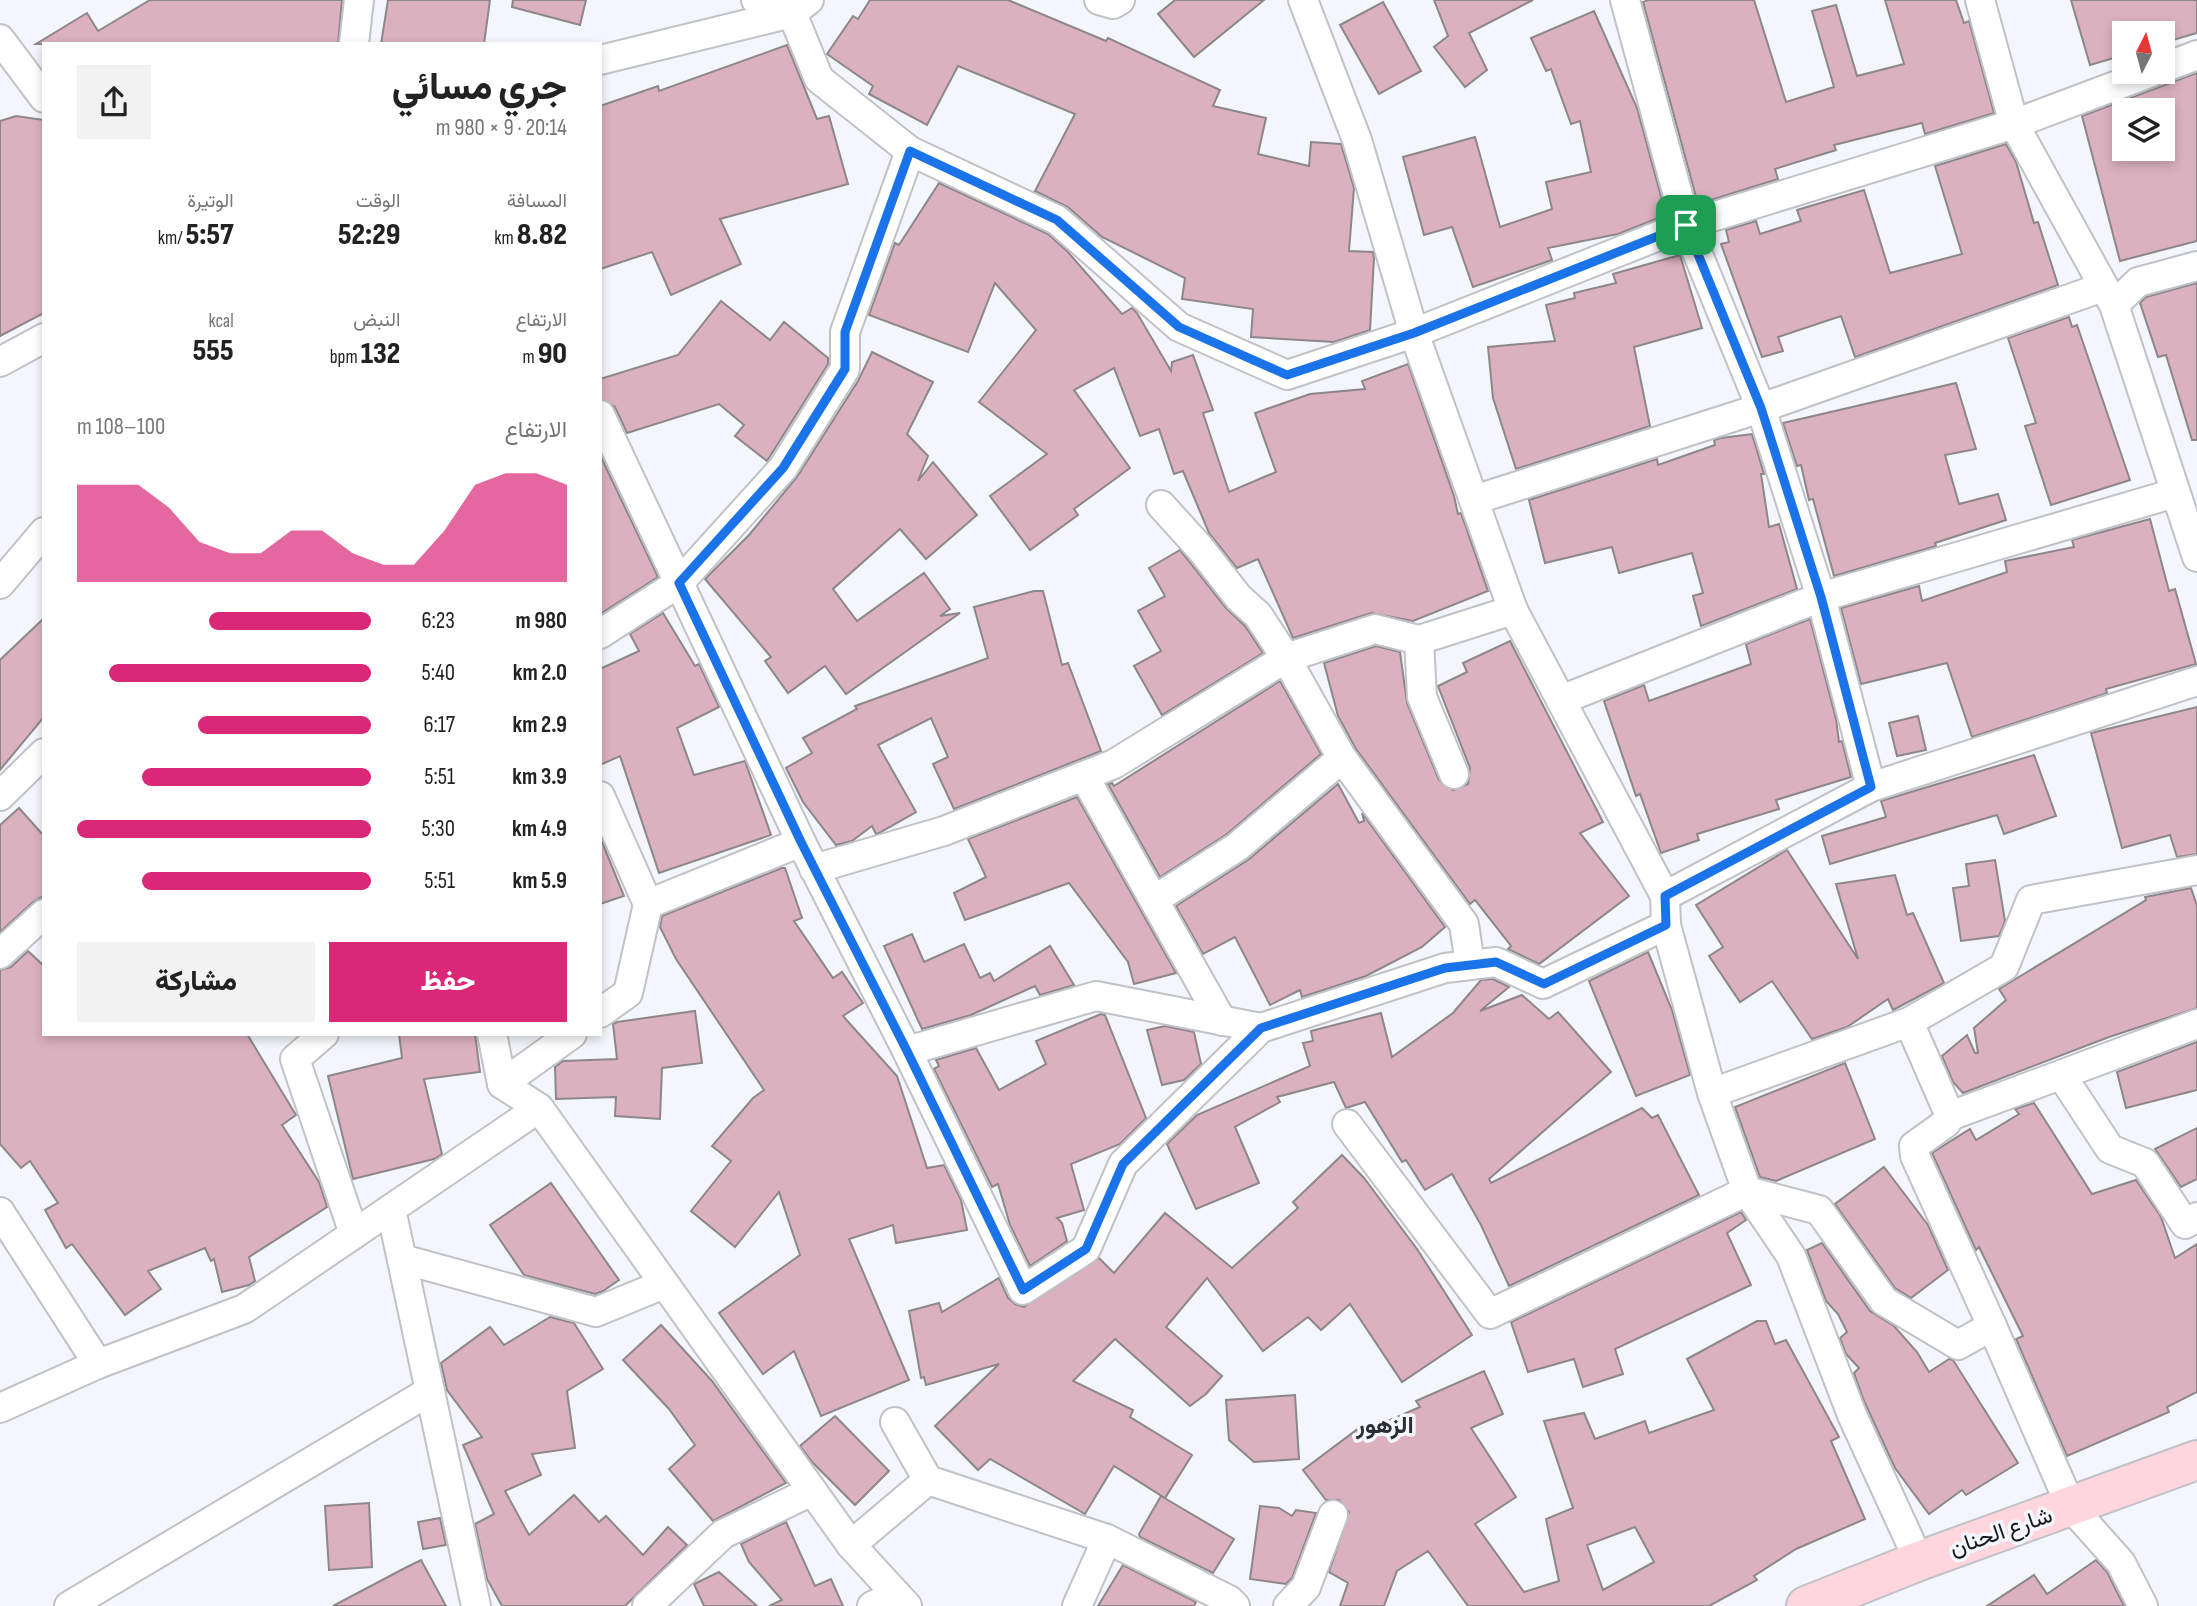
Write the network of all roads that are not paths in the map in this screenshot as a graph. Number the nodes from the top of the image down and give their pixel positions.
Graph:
1 (359, 0) edge
2 (756, 0) edge
3 (1098, 0) edge
4 (1120, 0) edge
5 (1303, 0) edge
6 (1625, 0) edge
7 (1980, 0) edge
8 (801, 6) edge
9 (0, 39) edge
10 (354, 42) edge
11 (2197, 55) edge
12 (602, 59) edge
13 (2175, 63) edge
14 (2120, 84) edge
15 (42, 95) edge
16 (2014, 124) junction
17 (910, 151) junction
18 (1686, 225) junction
19 (2197, 266) edge
20 (2109, 296) junction
21 (1414, 333) junction
22 (42, 339) edge
23 (0, 362) edge
24 (1761, 408) junction
25 (602, 419) edge
26 (2175, 492) junction
27 (1474, 500) junction
28 (1161, 505) dead end
29 (42, 537) edge
30 (2197, 557) edge
31 (679, 583) junction
32 (0, 584) edge
33 (1821, 597) junction
34 (1513, 610) junction
35 (602, 633) edge
36 (1419, 640) junction
37 (1286, 658) junction
38 (2197, 681) edge
39 (1561, 700) junction
40 (42, 755) edge
41 (1342, 758) junction
42 (1454, 774) dead end
43 (1084, 776) junction
44 (1871, 787) junction
45 (0, 796) edge
46 (602, 800) edge
47 (801, 842) junction
48 (814, 869) junction
49 (2197, 870) edge
50 (1665, 896) junction
51 (1154, 900) junction
52 (648, 904) junction
53 (42, 916) edge
54 (1666, 925) junction
55 (0, 954) edge
56 (1470, 965) junction
57 (602, 1012) edge
58 (1222, 1021) junction
59 (1909, 1022) junction
60 (2197, 1024) edge
61 (1261, 1028) junction
62 (322, 1036) edge
63 (492, 1036) edge
64 (569, 1036) edge
65 (907, 1051) junction
66 (2062, 1076) junction
67 (502, 1084) junction
68 (1712, 1093) junction
69 (539, 1108) junction
70 (1950, 1116) junction
71 (1347, 1124) dead end
72 (1747, 1191) junction
73 (391, 1209) junction
74 (0, 1212) edge
75 (2197, 1217) edge
76 (354, 1234) junction
77 (402, 1259) junction
78 (664, 1284) junction
79 (1992, 1326) junction
80 (98, 1364) junction
81 (430, 1391) junction
82 (0, 1408) edge
83 (895, 1422) dead end
84 (2197, 1460) edge
85 (928, 1480) junction
86 (812, 1491) junction
87 (2071, 1507) junction
88 (1333, 1515) dead end
89 (1107, 1539) junction
90 (851, 1545) junction
91 (1919, 1561) junction
92 (892, 1602) edge
93 (69, 1606) edge
94 (476, 1606) edge
95 (647, 1606) edge
96 (1077, 1606) edge
97 (1234, 1606) edge
98 (1288, 1606) edge
99 (1806, 1606) edge
100 (2143, 1606) edge

1 - 10 street
2 - 8 street
3 - 4 street
5 - 21 street
6 - 18 street
7 - 16 street
8 - 12 street
8 - 17 street
9 - 15 street
11 - 13 street
14 - 16 street
16 - 18 street
16 - 20 street
17 - 21 street
17 - 31 street
18 - 21 street
18 - 24 street
19 - 20 street
20 - 24 street
20 - 26 street
21 - 27 street
22 - 23 street
24 - 27 street
24 - 33 street
25 - 31 street
26 - 30 street
26 - 33 street
27 - 34 street
28 - 37 street
29 - 32 street
31 - 35 street
31 - 47 street
33 - 39 street
33 - 44 street
34 - 36 street
34 - 39 street
36 - 37 street
36 - 42 street
37 - 41 street
37 - 43 street
38 - 44 street
39 - 50 street
40 - 45 street
41 - 51 street
41 - 56 street
43 - 48 street
43 - 51 street
44 - 50 street
46 - 52 street
47 - 48 street
47 - 52 street
48 - 65 street
49 - 59 street
50 - 54 street
51 - 58 street
52 - 57 street
53 - 55 street
54 - 56 street
54 - 68 street
56 - 61 street
58 - 61 street
58 - 65 street
59 - 68 street
59 - 70 street
60 - 66 street
61 - 65 street
62 - 76 street
63 - 67 street
64 - 67 street
66 - 70 street
66 - 75 street
67 - 69 street
68 - 72 street
69 - 73 street
69 - 78 street
70 - 79 street
71 - 72 street
72 - 79 street
72 - 91 street
73 - 76 street
73 - 77 street
74 - 80 street
76 - 80 street
77 - 78 street
77 - 81 street
78 - 86 street
79 - 87 street
80 - 82 street
81 - 93 street
81 - 94 street
83 - 85 street
84 - 87 main road, شارع الحنان
85 - 89 street
85 - 90 street
86 - 90 street
86 - 95 street
87 - 91 main road, شارع الحنان
87 - 100 street
88 - 98 street
89 - 96 street
89 - 97 street
90 - 92 street
91 - 99 main road, شارع الحنان

